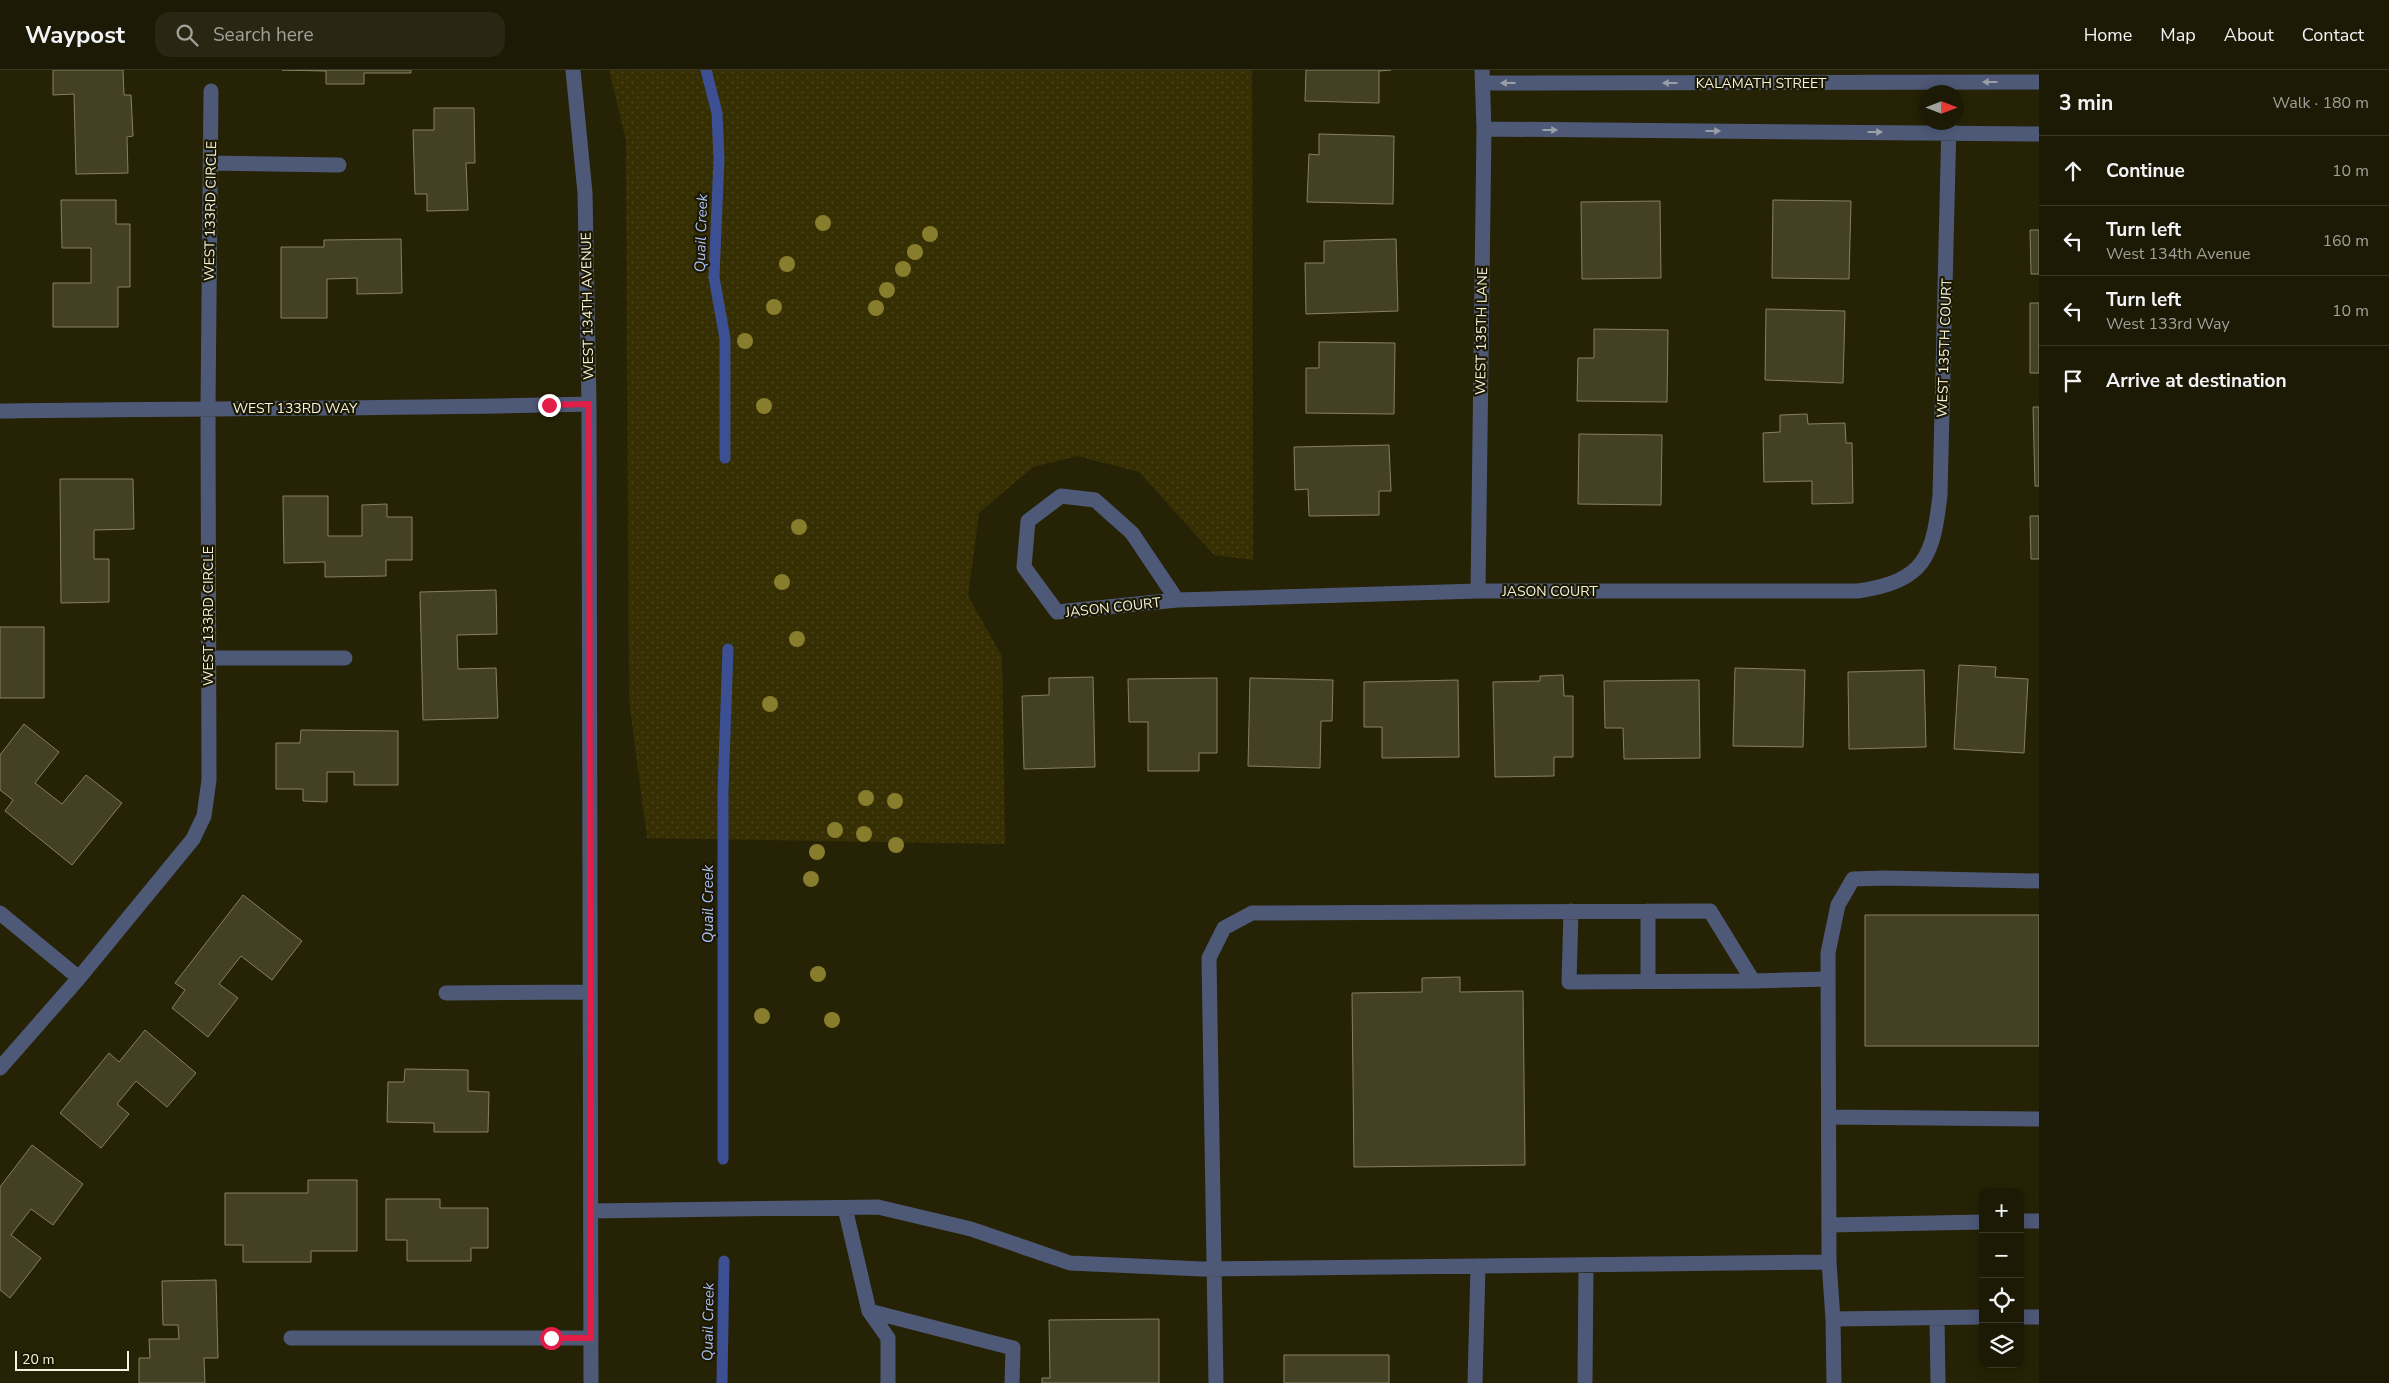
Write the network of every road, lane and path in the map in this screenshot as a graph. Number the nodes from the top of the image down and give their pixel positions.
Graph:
1 (573, 70) edge
2 (1482, 77) edge
3 (1948, 82) edge
4 (2039, 82) edge
5 (211, 91) dead end
6 (1919, 128) edge
7 (1484, 129) junction
8 (1964, 129) edge
9 (1950, 130) edge
10 (2039, 134) edge
11 (210, 163) junction
12 (339, 165) dead end
13 (589, 404) junction
14 (208, 408) junction
15 (0, 410) edge
16 (1918, 567) joint
17 (1478, 591) junction
18 (1177, 600) junction
19 (208, 658) junction
20 (345, 658) dead end
21 (2039, 881) edge
22 (1648, 911) junction
23 (1571, 912) junction
24 (0, 913) edge
25 (79, 978) junction
26 (1828, 979) junction
27 (1753, 981) junction
28 (1648, 982) junction
29 (590, 992) junction
30 (446, 993) dead end
31 (0, 1068) edge
32 (1829, 1118) junction
33 (2039, 1119) edge
34 (845, 1208) junction
35 (592, 1212) junction
36 (2024, 1221) edge
37 (2039, 1221) edge
38 (1979, 1222) edge
39 (1830, 1225) junction
40 (1830, 1262) junction
41 (1586, 1265) junction
42 (1478, 1266) junction
43 (1214, 1268) junction
44 (869, 1311) junction
45 (1979, 1317) edge
46 (2024, 1317) edge
47 (2039, 1317) edge
48 (1937, 1318) junction
49 (1833, 1319) junction
50 (291, 1338) dead end
51 (591, 1338) junction
52 (591, 1383) edge
53 (888, 1383) edge
54 (1012, 1383) edge
55 (1216, 1383) edge
56 (1475, 1383) edge
57 (1585, 1383) edge
58 (1834, 1383) edge
59 (1938, 1383) edge

1 - 13 street, WEST 134TH AVENUE
3 -> 2 street, KALAMATH STREET
2 - 7 street, WEST 135TH LANE
4 -> 3 street, KALAMATH STREET
5 - 11 street, WEST 133RD CIRCLE
7 -> 6 street
7 - 17 street, WEST 135TH LANE
8 - 10 street
9 - 16 street, WEST 135TH COURT
11 - 12 street
11 - 14 street, WEST 133RD CIRCLE
13 - 14 street, WEST 133RD WAY
13 - 29 street, WEST 134TH AVENUE
14 - 15 street, WEST 133RD WAY
14 - 19 street, WEST 133RD CIRCLE
16 - 17 street, JASON COURT
17 - 18 street, JASON COURT
18 - 18 street, JASON COURT
19 - 20 street
19 - 25 street, WEST 133RD CIRCLE
21 - 26 street
22 - 23 street
22 - 27 street
22 - 28 street
23 - 28 street
23 - 43 street
24 - 25 street
25 - 31 street, WEST 133RD CIRCLE
26 - 27 street
26 - 32 street
27 - 28 street
29 - 30 street
29 - 35 street, WEST 134TH AVENUE
32 - 33 street
32 - 39 street
34 - 35 street
34 - 43 street
34 - 44 street
35 - 51 street, WEST 134TH AVENUE
36 - 37 street
38 - 39 street
39 - 40 street
40 - 41 street
40 - 49 street
41 - 42 street
41 - 57 street
42 - 43 street
42 - 56 street
43 - 55 street
44 - 53 street
44 - 54 street
45 - 48 street
46 - 47 street
48 - 49 street
48 - 59 street
49 - 58 street
50 - 51 street
51 - 52 street, WEST 134TH AVENUE

